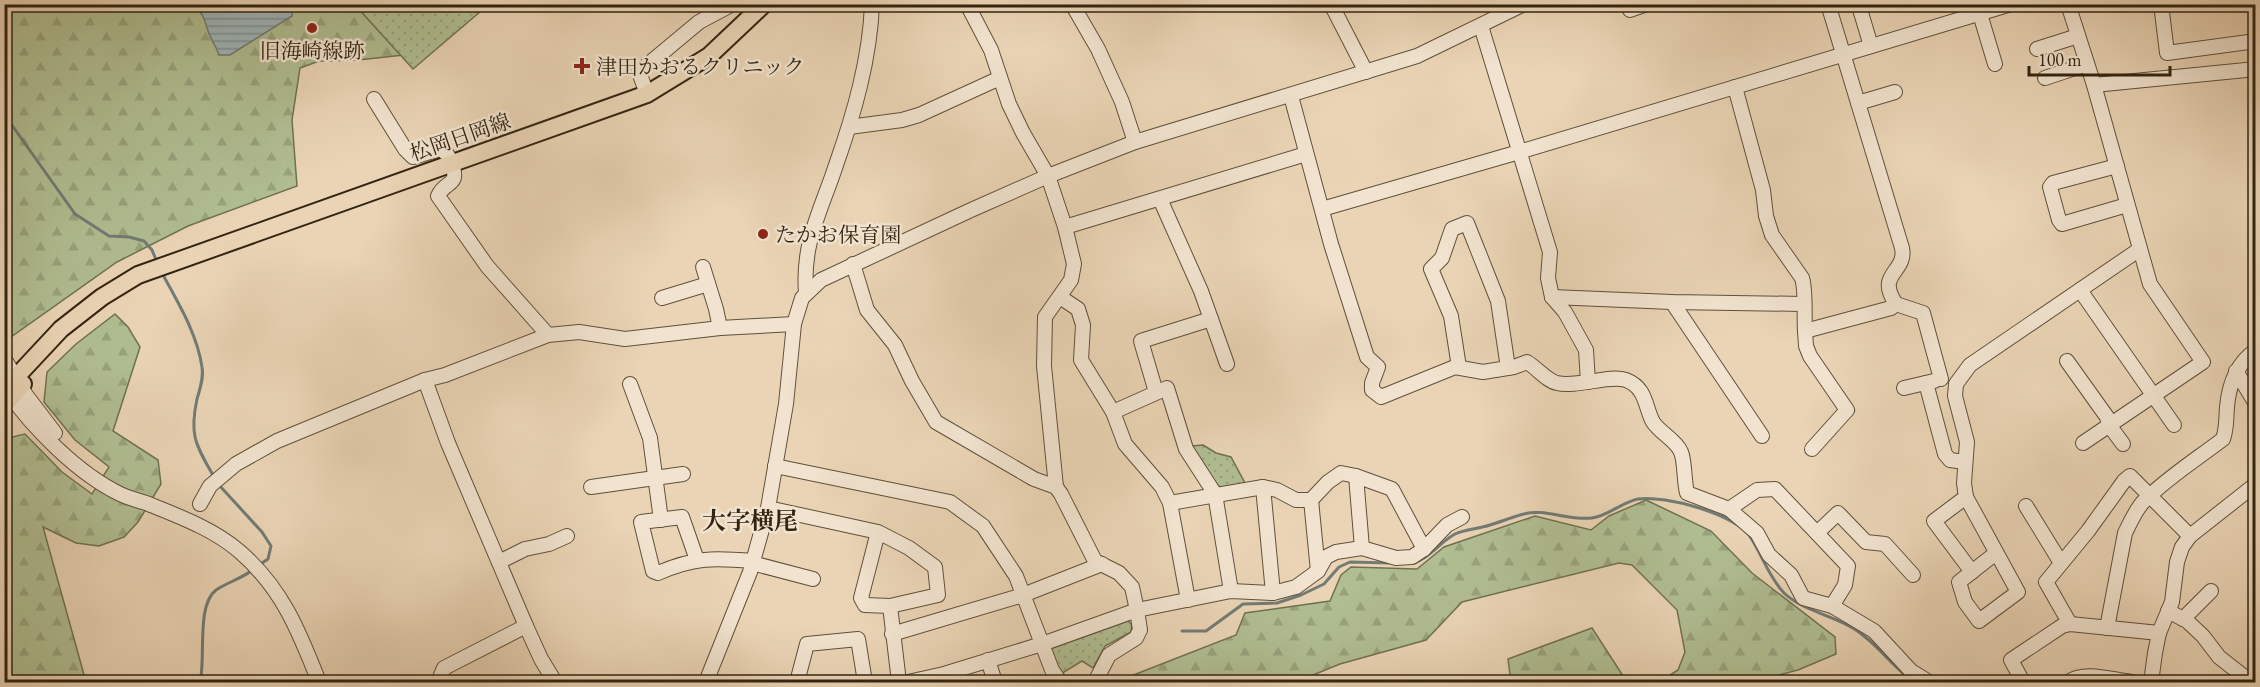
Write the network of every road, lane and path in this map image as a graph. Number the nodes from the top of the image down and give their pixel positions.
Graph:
1 (764, 4) edge
2 (872, 4) edge
3 (967, 4) edge
4 (1072, 4) edge
5 (1331, 4) edge
6 (1524, 4) edge
7 (1647, 4) edge
8 (1828, 4) edge
9 (2011, 4) edge
10 (2068, 4) edge
11 (2161, 4) edge
12 (730, 5) edge
13 (1859, 6) dead end
14 (1630, 10) dead end
15 (1980, 14) junction
16 (745, 24) junction
17 (1482, 26) junction
18 (2078, 36) junction
19 (2256, 41) edge
20 (1871, 46) junction
21 (2037, 49) dead end
22 (2203, 50) junction
23 (1842, 55) junction
24 (1995, 64) dead end
25 (2087, 64) junction
26 (2256, 69) edge
27 (1366, 72) junction
28 (2208, 74) junction
29 (1000, 78) junction
30 (2045, 78) dead end
31 (2094, 85) junction
32 (1735, 87) junction
33 (1895, 92) dead end
34 (647, 94) junction
35 (1291, 96) junction
36 (374, 99) dead end
37 (1858, 103) junction
38 (849, 127) junction
39 (1135, 142) junction
40 (1519, 152) junction
41 (1305, 154) junction
42 (452, 164) junction
43 (2116, 166) junction
44 (1048, 176) junction
45 (1160, 199) junction
46 (2127, 205) junction
47 (1322, 209) junction
48 (1065, 227) junction
49 (2140, 249) junction
50 (853, 264) junction
51 (703, 267) dead end
52 (708, 284) junction
53 (2080, 290) junction
54 (806, 293) junction
55 (1060, 297) junction
56 (1552, 297) junction
57 (662, 298) dead end
58 (1671, 302) junction
59 (1803, 304) junction
60 (1896, 304) junction
61 (1211, 319) junction
62 (794, 324) junction
63 (720, 328) junction
64 (1805, 331) junction
65 (548, 335) junction
66 (2256, 350) edge
67 (4, 358) edge
68 (2067, 361) dead end
69 (1227, 364) dead end
70 (1459, 367) junction
71 (1508, 368) junction
72 (2236, 371) junction
73 (1941, 379) junction
74 (425, 380) junction
75 (1588, 382) junction
76 (1926, 383) junction
77 (630, 384) dead end
78 (1956, 384) junction
79 (1904, 388) dead end
80 (9, 391) edge
81 (1155, 392) junction
82 (2153, 395) junction
83 (2256, 404) edge
84 (1113, 412) junction
85 (2109, 425) junction
86 (2174, 425) dead end
87 (1762, 435) dead end
88 (2083, 443) dead end
89 (2123, 444) dead end
90 (1812, 449) dead end
91 (1965, 462) junction
92 (775, 466) junction
93 (683, 474) dead end
94 (1356, 476) junction
95 (654, 478) junction
96 (2256, 484) edge
97 (591, 487) dead end
98 (1056, 487) junction
99 (1263, 488) junction
100 (1215, 494) junction
101 (2150, 496) junction
102 (1966, 497) junction
103 (1311, 500) junction
104 (1170, 503) junction
105 (200, 504) dead end
106 (2026, 506) dead end
107 (768, 508) junction
108 (1729, 509) junction
109 (1462, 517) dead end
110 (661, 520) junction
111 (878, 532) junction
112 (1816, 533) junction
113 (567, 536) dead end
114 (2190, 536) junction
115 (1362, 548) junction
116 (1424, 549) junction
117 (1996, 553) junction
118 (697, 560) junction
119 (500, 562) junction
120 (753, 562) junction
121 (2061, 563) junction
122 (1102, 564) junction
123 (1318, 571) junction
124 (1972, 572) junction
125 (1913, 575) dead end
126 (813, 579) dead end
127 (1231, 591) junction
128 (2211, 591) dead end
129 (1273, 593) junction
130 (1023, 595) junction
131 (1188, 600) junction
132 (890, 606) junction
133 (1832, 606) junction
134 (1137, 610) junction
135 (2168, 612) junction
136 (2183, 619) junction
137 (2070, 624) junction
138 (526, 626) junction
139 (2107, 628) junction
140 (2159, 633) junction
141 (892, 634) junction
142 (1042, 644) junction
143 (988, 660) junction
144 (319, 682) edge
145 (444, 682) edge
146 (555, 682) edge
147 (705, 682) edge
148 (798, 682) edge
149 (865, 682) edge
150 (899, 682) edge
151 (908, 682) edge
152 (995, 682) edge
153 (1060, 682) edge
154 (1095, 682) edge
155 (1929, 682) edge
156 (2023, 682) edge
157 (2068, 682) edge
158 (2132, 682) edge
159 (2151, 682) edge
160 (2251, 682) edge

1 - 16 main road, 松岡日岡線
2 - 38 street
3 - 29 street
4 - 39 street
5 - 27 street
6 - 17 street
7 - 14 street
8 - 23 street
9 - 15 street
10 - 18 street
11 - 22 street
12 - 16 street
12 - 34 street
13 - 20 street
15 - 20 street
15 - 24 street
16 - 34 main road, 松岡日岡線
17 - 27 street
17 - 40 street
18 - 21 street
18 - 25 street
19 - 22 street
20 - 23 street
22 - 28 street
23 - 32 street
23 - 37 street
25 - 30 street
25 - 31 street
26 - 28 street
27 - 35 street
28 - 31 street
29 - 38 street
29 - 44 street
31 - 43 street
32 - 40 street
32 - 59 street
33 - 37 street
34 - 42 main road, 松岡日岡線
35 - 39 street
35 - 41 street
36 - 42 street
37 - 60 street
38 - 54 street
39 - 44 street
40 - 47 street
40 - 56 street
41 - 45 street
41 - 47 street
42 - 65 street
42 - 80 main road, 松岡日岡線
43 - 46 street
43 - 46 street
44 - 48 street
44 - 50 street
45 - 48 street
45 - 61 street
46 - 49 street
47 - 70 street
48 - 55 street
49 - 53 street
49 - 82 street
50 - 54 street
50 - 98 street
51 - 52 street
52 - 57 street
52 - 63 street
53 - 78 street
53 - 82 street
54 - 62 street
55 - 84 street
55 - 98 street
56 - 58 street
56 - 75 street
58 - 59 street
58 - 87 street
59 - 64 street
60 - 64 street
60 - 73 street
61 - 69 street
61 - 81 street
62 - 63 street
62 - 92 street
63 - 65 street
64 - 90 street
65 - 74 street
66 - 72 street
67 - 80 street
68 - 85 street
70 - 71 street
70 - 71 street
71 - 75 street
72 - 83 street
72 - 101 street
73 - 76 street
73 - 78 street
74 - 105 street
74 - 119 street
75 - 108 street
76 - 79 street
76 - 91 street
77 - 95 street
78 - 91 street
80 - 144 street
81 - 84 street
81 - 100 street
82 - 85 street
82 - 86 street
84 - 104 street
85 - 88 street
85 - 89 street
91 - 102 street
92 - 107 street
92 - 130 street
93 - 95 street
94 - 103 street
94 - 115 street
94 - 116 street
95 - 97 street
95 - 110 street
96 - 114 street
98 - 122 street
99 - 100 street
99 - 103 street
99 - 129 street
100 - 104 street
100 - 127 street
101 - 114 street
101 - 121 street
101 - 139 street
102 - 117 street
102 - 124 street
103 - 123 street
104 - 131 street
106 - 121 street
107 - 111 street
107 - 120 street
108 - 112 street
108 - 133 street
109 - 116 street
110 - 118 street
110 - 118 street
111 - 132 street
111 - 132 street
112 - 125 street
112 - 133 street
113 - 119 street
114 - 135 street
115 - 116 street
115 - 123 street
117 - 124 street
117 - 124 street
118 - 120 street
119 - 138 street
120 - 126 street
120 - 147 street
121 - 137 street
122 - 130 street
122 - 134 street
123 - 129 street
127 - 129 street
127 - 131 street
128 - 136 street
130 - 141 street
130 - 142 street
131 - 134 street
132 - 141 street
133 - 155 street
134 - 142 street
134 - 154 street
135 - 136 street
135 - 140 street
136 - 160 street
137 - 139 street
137 - 156 street
138 - 145 street
138 - 146 street
139 - 140 street
140 - 159 street
141 - 150 street
142 - 143 street
142 - 153 street
143 - 151 street
143 - 152 street
148 - 149 street
157 - 158 street

